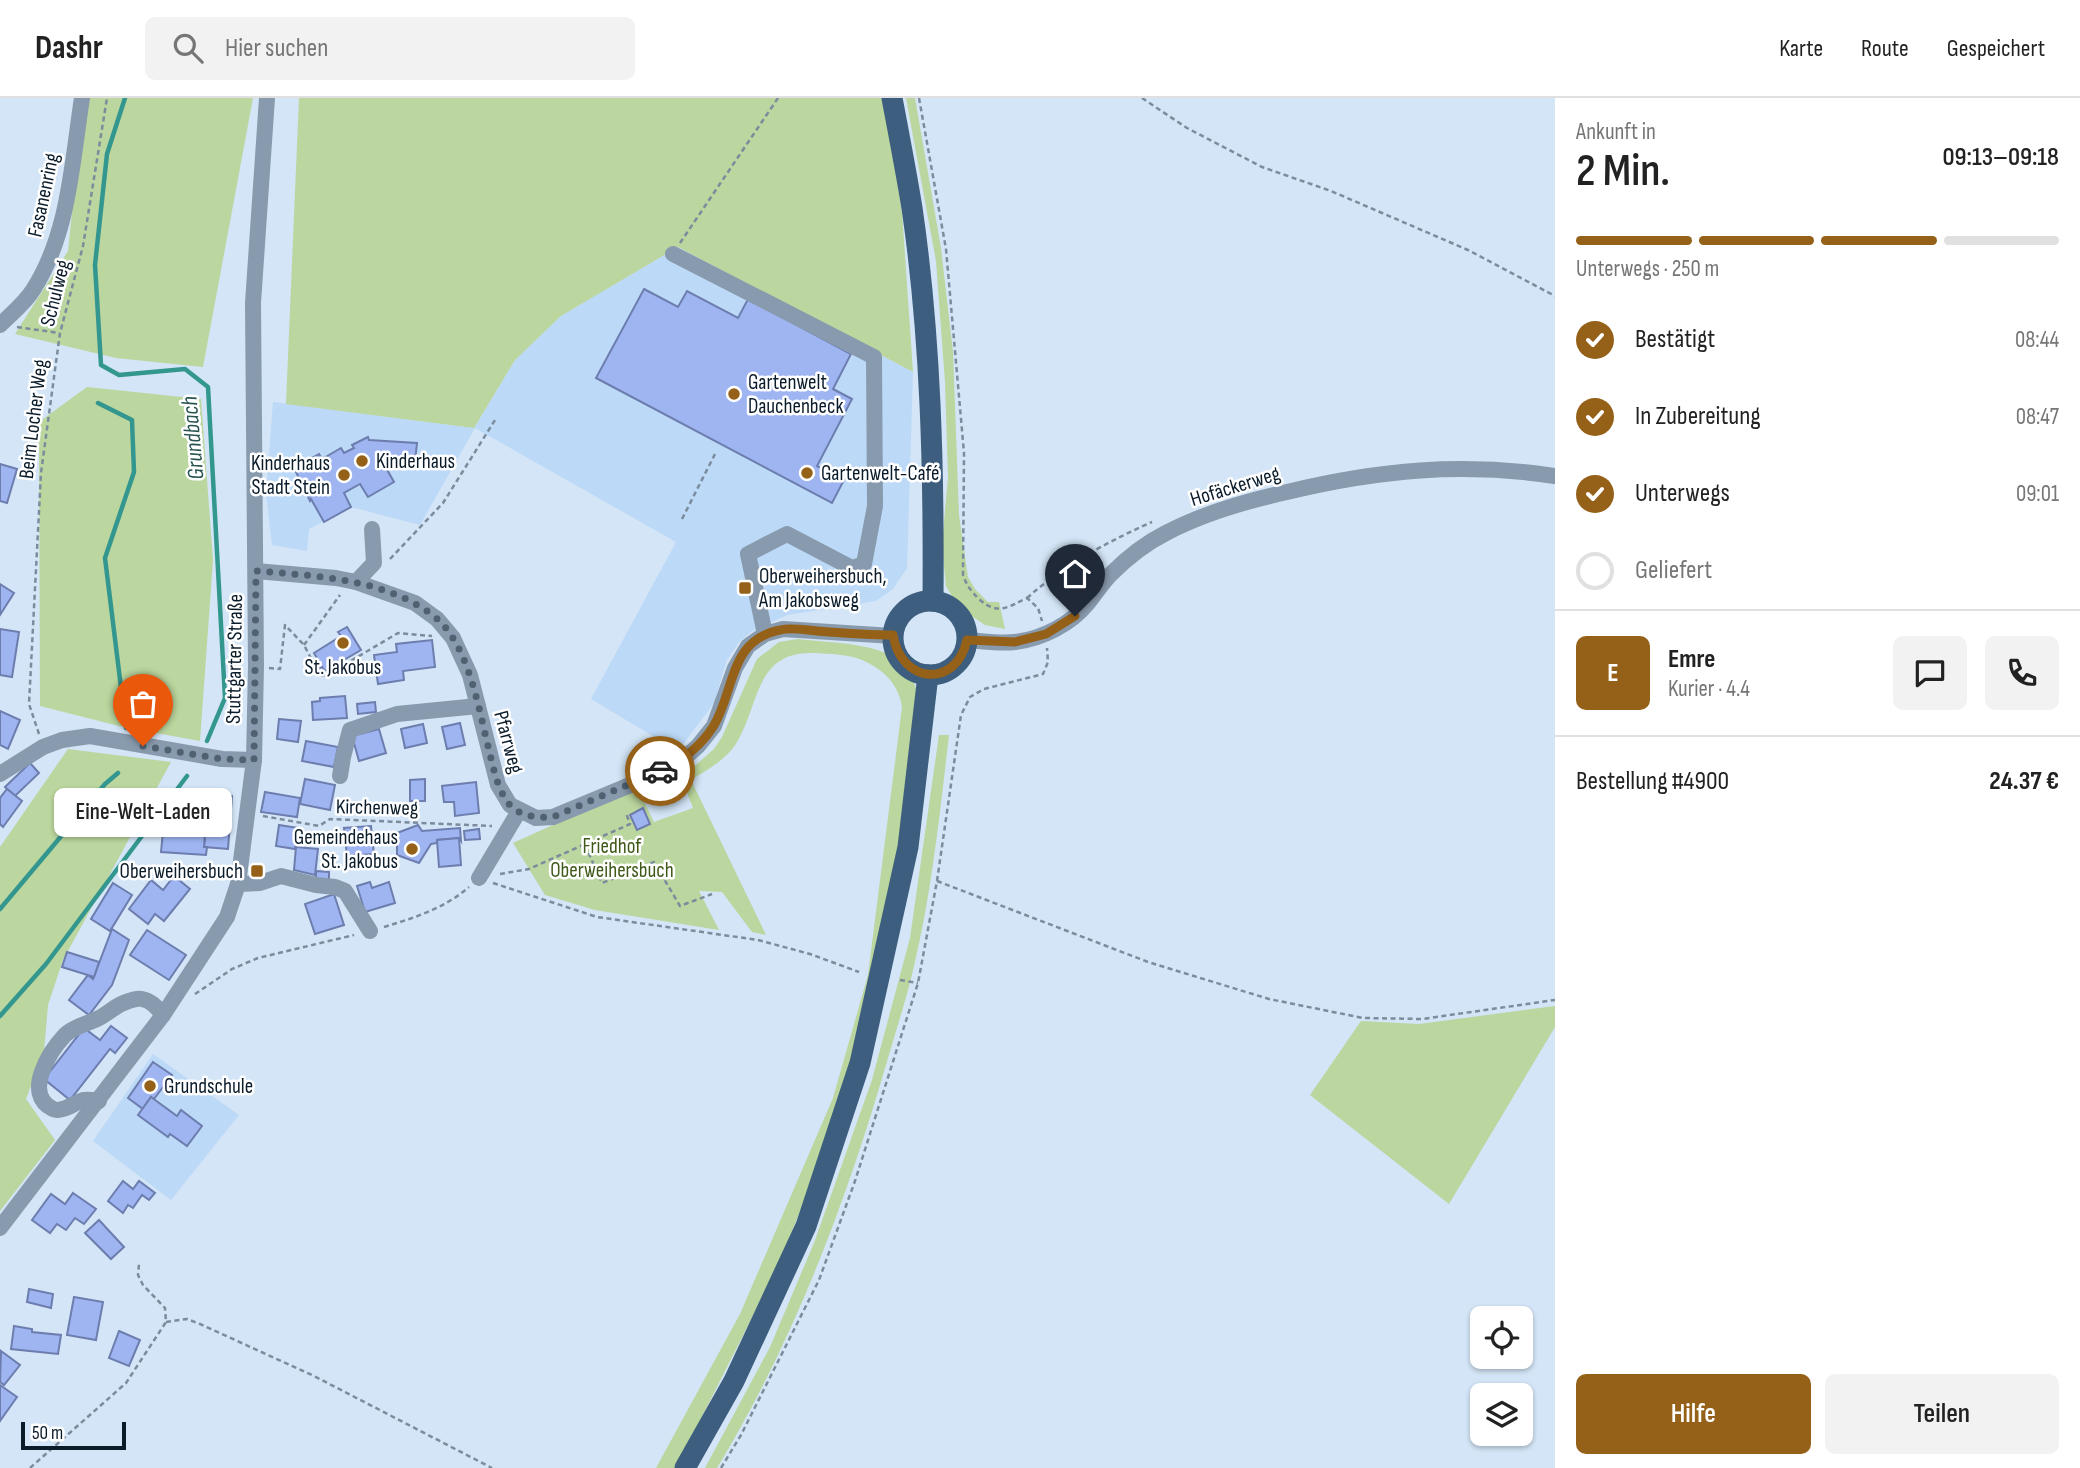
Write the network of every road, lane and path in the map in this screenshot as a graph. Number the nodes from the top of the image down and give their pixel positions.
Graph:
1 (82, 98) edge
2 (107, 98) edge
3 (267, 98) edge
4 (778, 98) edge
5 (892, 98) edge
6 (919, 98) edge
7 (1142, 98) edge
8 (673, 254) joint
9 (1555, 296) edge
10 (0, 325) edge
11 (60, 333) junction
12 (495, 420) dead end
13 (715, 454) dead end
14 (1555, 476) edge
15 (682, 519) dead end
16 (372, 529) dead end
17 (384, 565) dead end
18 (256, 571) junction
19 (353, 581) junction
20 (933, 601) junction
21 (765, 634) junction
22 (1046, 634) junction
23 (893, 635) junction
24 (453, 638) junction
25 (967, 640) junction
26 (304, 645) junction
27 (256, 666) junction
28 (928, 675) junction
29 (478, 706) junction
30 (40, 736) dead end
31 (254, 760) junction
32 (0, 774) edge
33 (340, 776) dead end
34 (519, 811) junction
35 (247, 813) junction
36 (626, 813) dead end
37 (509, 827) junction
38 (584, 845) junction
39 (479, 878) junction
40 (937, 881) junction
41 (238, 884) junction
42 (712, 894) dead end
43 (370, 931) junction
44 (859, 972) dead end
45 (900, 980) dead end
46 (918, 983) junction
47 (186, 1000) dead end
48 (1555, 1000) edge
49 (163, 1015) junction
50 (99, 1101) junction
51 (0, 1228) edge
52 (139, 1264) dead end
53 (166, 1322) junction
54 (30, 1468) edge
55 (492, 1468) edge
56 (685, 1468) edge
57 (721, 1468) edge

1 - 10 street, Fasanenring
2 - 11 path, Schulweg
3 - 18 street, Stuttgarter Straße
4 - 8 path
5 - 20 main road
6 - 22 path
7 - 9 path
8 - 21 street
10 - 11 path
11 - 30 path, Schulweg
12 - 17 path
13 - 15 path
14 - 22 street, Hofäckerweg
16 - 19 street
18 - 19 street, Pfarrweg
18 - 27 street, Stuttgarter Straße
19 - 24 street, Pfarrweg
19 - 26 path
20 - 23 main road
20 - 25 main road
21 - 23 street
21 - 34 street
22 - 25 street, Hofäckerweg
22 - 40 path
23 - 28 main road
24 - 26 path
24 - 29 street, Pfarrweg
25 - 28 main road
26 - 27 path
27 - 31 street, Stuttgarter Straße
28 - 56 main road
29 - 33 street
29 - 34 street, Pfarrweg
31 - 32 street
31 - 35 street, Stuttgarter Straße
34 - 37 street
35 - 37 path, Kirchenweg
35 - 41 street, Stuttgarter Straße
36 - 38 path
37 - 39 street
38 - 39 path
38 - 42 path
39 - 43 path
39 - 44 path
40 - 46 path
40 - 48 path
41 - 43 street
41 - 49 street, Stuttgarter Straße
43 - 47 path
45 - 46 path
46 - 57 path
49 - 50 street, Stuttgarter Straße
49 - 50 street
50 - 51 street, Stuttgarter Straße
52 - 53 path
53 - 54 path
53 - 55 path

